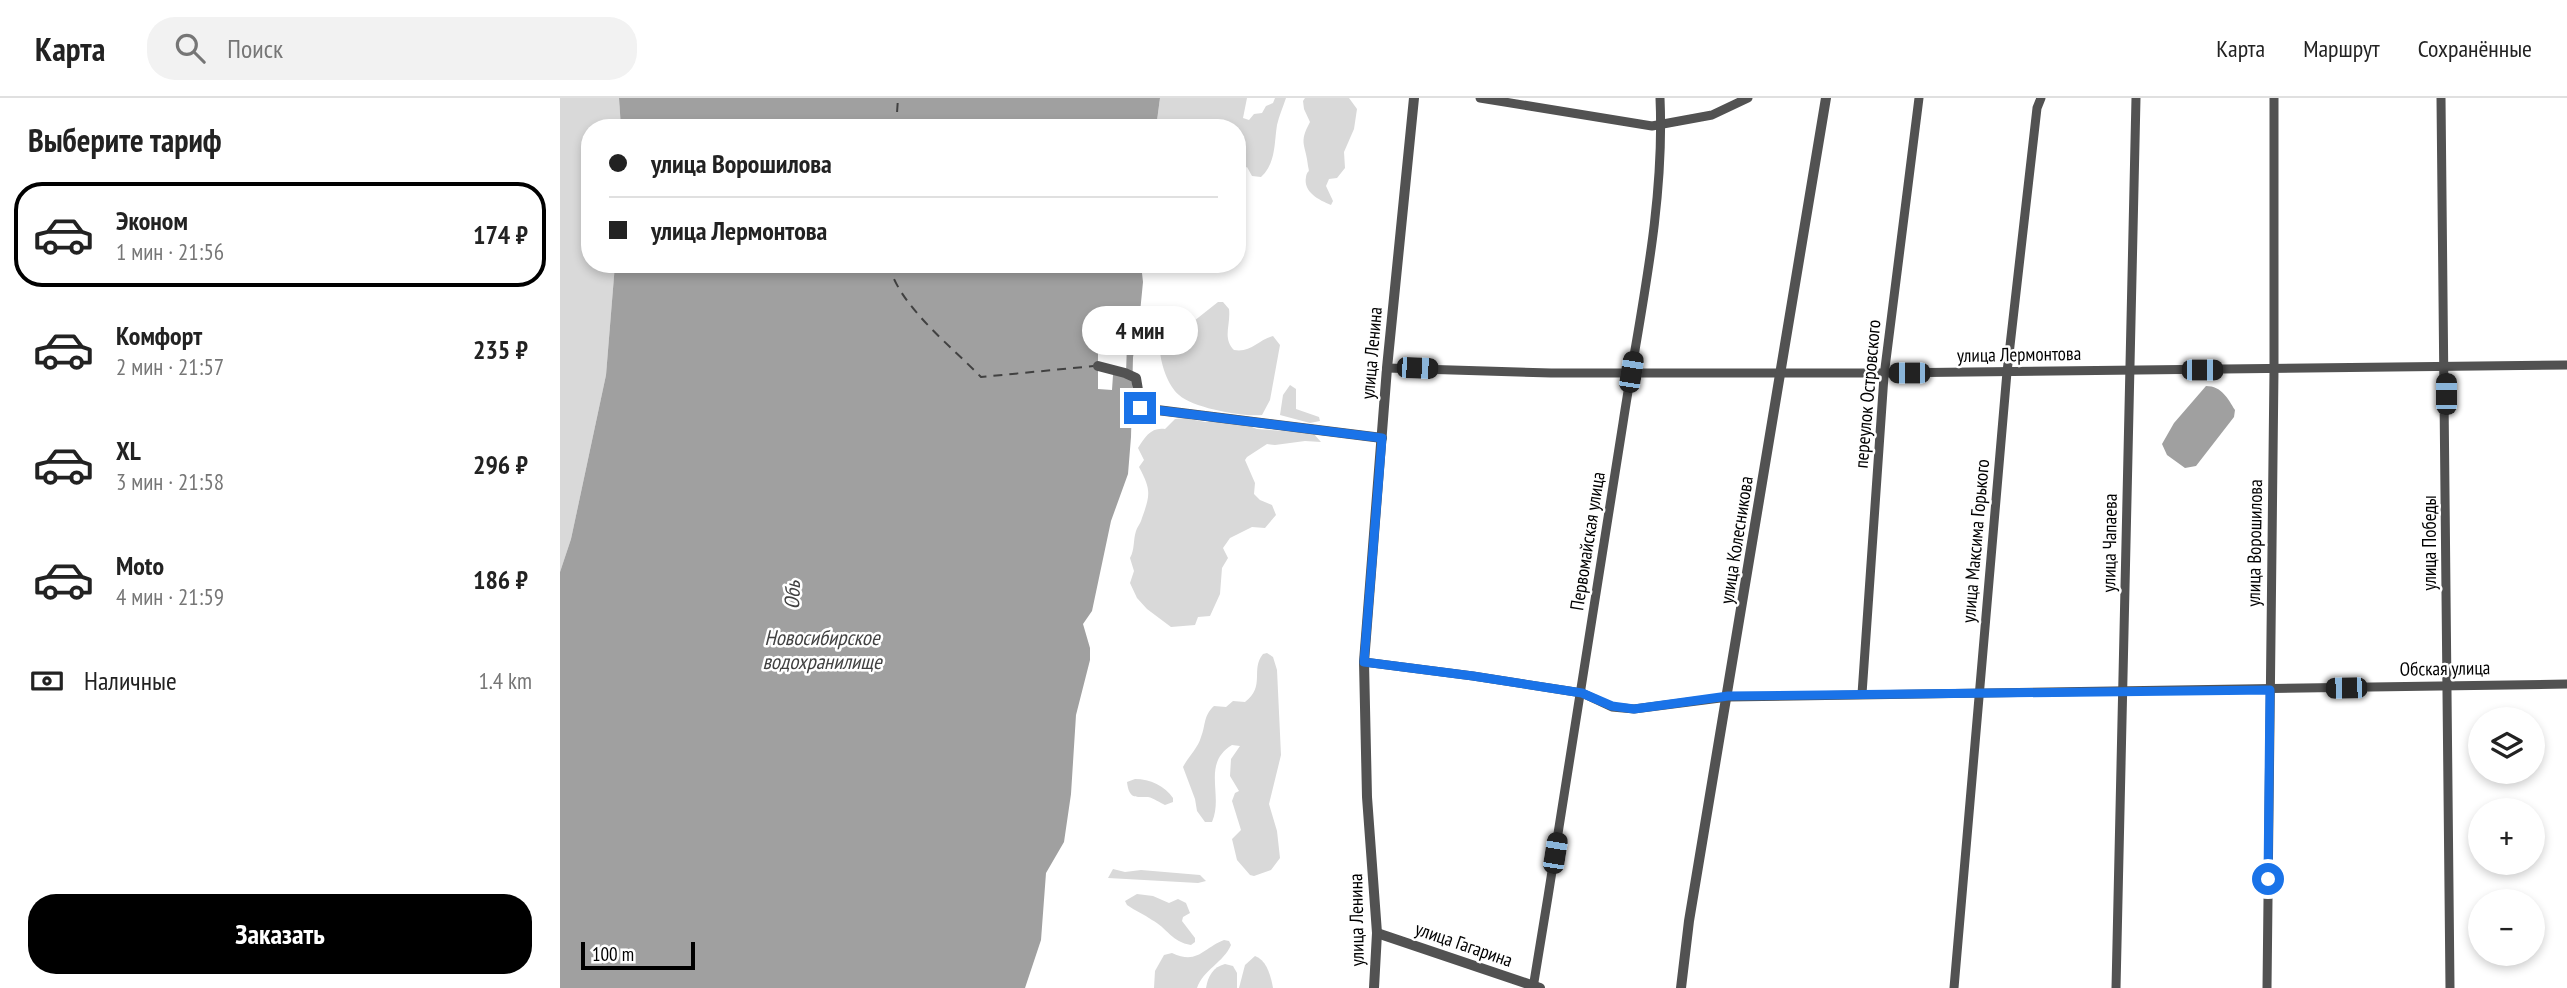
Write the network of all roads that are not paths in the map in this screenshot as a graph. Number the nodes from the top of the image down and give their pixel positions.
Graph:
1 (1414, 98) edge
2 (1480, 98) edge
3 (1660, 98) edge
4 (1748, 98) edge
5 (1826, 98) edge
6 (1919, 98) edge
7 (2041, 98) edge
8 (2136, 98) edge
9 (2274, 98) edge
10 (2441, 98) edge
11 (1662, 125) junction
12 (2567, 365) edge
13 (1098, 366) dead end
14 (2445, 367) junction
15 (1387, 368) junction
16 (2274, 370) junction
17 (2130, 371) junction
18 (1631, 372) junction
19 (2007, 372) junction
20 (1782, 373) junction
21 (1884, 373) junction
22 (1382, 438) junction
23 (1364, 662) junction
24 (2567, 684) edge
25 (2448, 686) junction
26 (2270, 690) junction
27 (2123, 691) junction
28 (1582, 693) junction
29 (1979, 693) junction
30 (1862, 694) junction
31 (1728, 696) junction
32 (1377, 933) junction
33 (1535, 987) edge
34 (1374, 988) edge
35 (1681, 988) edge
36 (1954, 988) edge
37 (2116, 988) edge
38 (2267, 988) edge
39 (2450, 988) edge

1 - 15 street, улица Ленина
2 - 11 street
3 - 11 street, Первомайская улица
4 - 11 street
5 - 20 street, улица Колесникова
6 - 21 street, переулок Островского
7 - 19 street, улица Максима Горького
8 - 17 street, улица Чапаева
9 - 16 street, улица Ворошилова
10 - 14 street, улица Победы
11 - 18 street, Первомайская улица
12 - 14 street, улица Лермонтова
13 - 22 street
14 - 16 street, улица Лермонтова
14 - 25 street, улица Победы
15 - 18 street, улица Лермонтова
15 - 22 street, улица Ленина
16 - 17 street, улица Лермонтова
16 - 26 street, улица Ворошилова
17 - 19 street, улица Лермонтова
17 - 27 street, улица Чапаева
18 - 20 street, улица Лермонтова
18 - 28 street, Первомайская улица
19 - 21 street, улица Лермонтова
19 - 29 street, улица Максима Горького
20 - 21 street, улица Лермонтова
20 - 31 street, улица Колесникова
21 - 30 street, переулок Островского
22 - 23 street, улица Ленина
23 - 28 street, Обская улица
23 - 32 street, улица Ленина
24 - 25 street, Обская улица
25 - 26 street, Обская улица
25 - 39 street, улица Победы
26 - 27 street, Обская улица
26 - 38 street, улица Ворошилова
27 - 29 street, Обская улица
27 - 37 street, улица Чапаева
28 - 31 street, Обская улица
28 - 33 street, Первомайская улица
29 - 30 street, Обская улица
29 - 36 street, улица Максима Горького
30 - 31 street, Обская улица
31 - 35 street, улица Колесникова
32 - 33 street, улица Гагарина
32 - 34 street, улица Ленина

